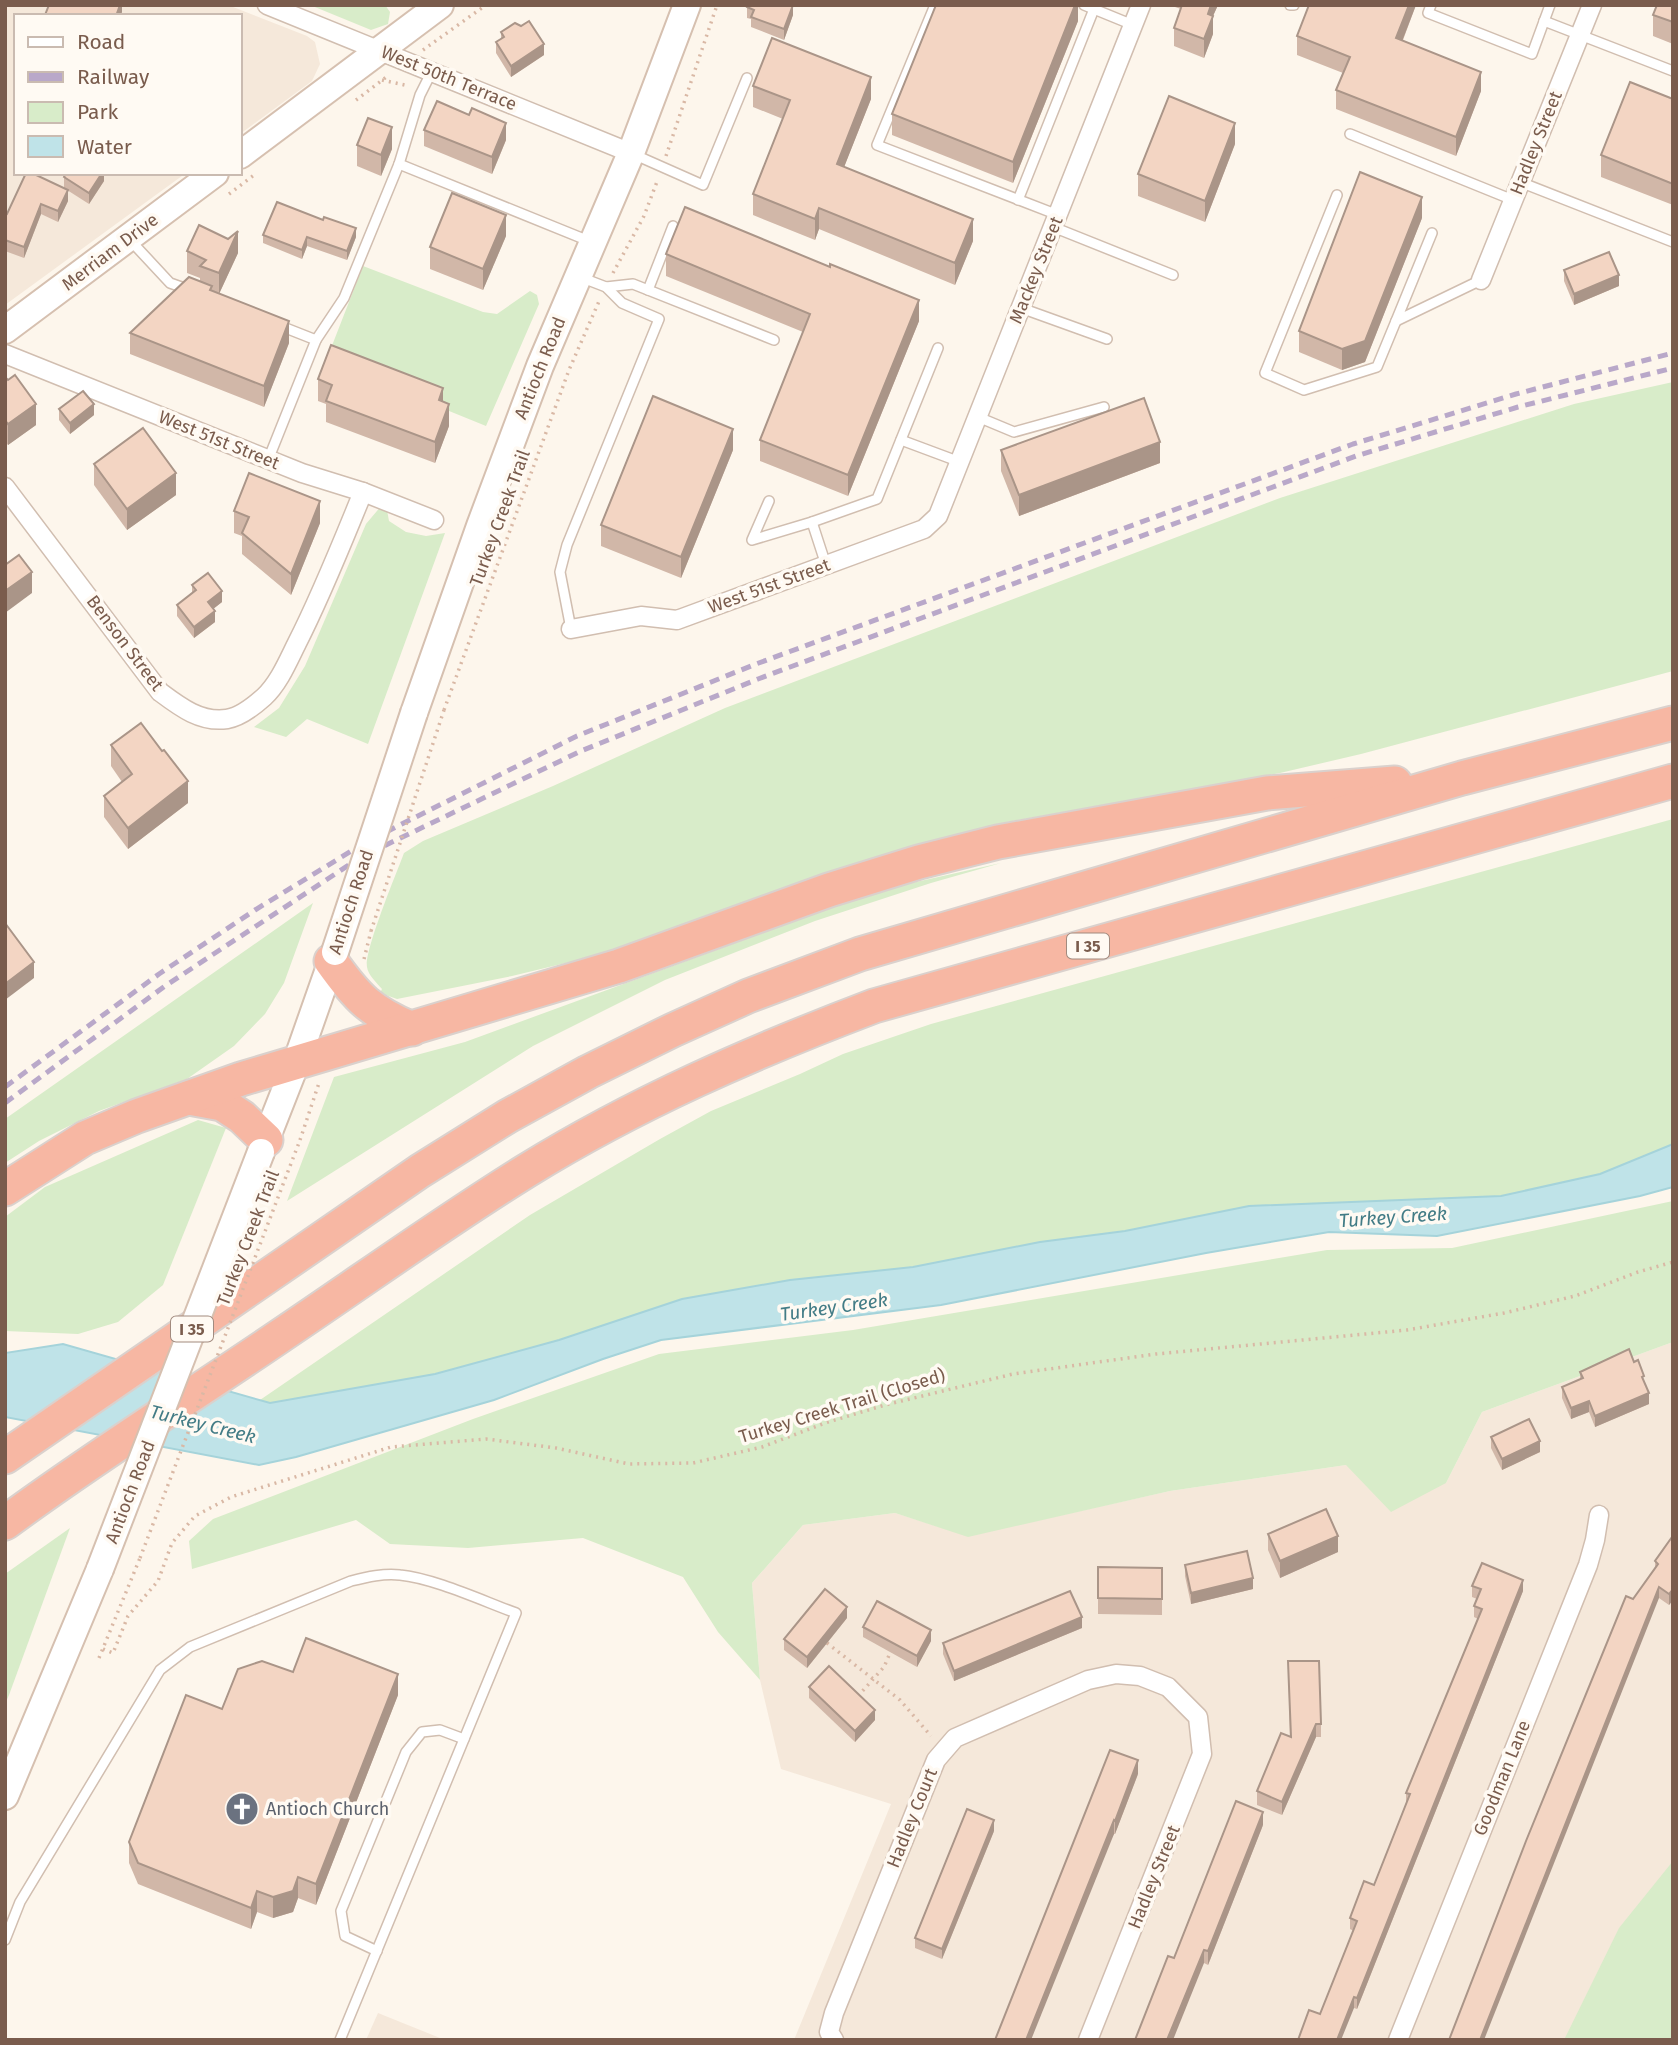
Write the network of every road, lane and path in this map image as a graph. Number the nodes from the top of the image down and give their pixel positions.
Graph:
1 (267, 5) edge
2 (440, 5) edge
3 (486, 5) edge
4 (687, 5) edge
5 (717, 5) edge
6 (935, 5) edge
7 (1084, 5) edge
8 (1141, 5) edge
9 (1431, 5) edge
10 (1550, 5) edge
11 (1592, 5) edge
12 (1094, 9) junction
13 (1544, 21) junction
14 (1133, 25) junction
15 (1580, 35) junction
16 (380, 50) junction
17 (408, 61) junction
18 (432, 71) junction
19 (1673, 71) edge
20 (747, 78) dead end
21 (382, 80) junction
22 (411, 86) dead end
23 (350, 104) dead end
24 (1350, 135) dead end
25 (631, 153) junction
26 (242, 154) edge
27 (399, 164) junction
28 (263, 169) dead end
29 (662, 169) junction
30 (212, 175) edge
31 (1520, 182) junction
32 (1337, 195) dead end
33 (1018, 200) junction
34 (1513, 200) junction
35 (220, 201) dead end
36 (1056, 221) junction
37 (673, 226) dead end
38 (1432, 233) dead end
39 (128, 238) junction
40 (1673, 242) edge
41 (593, 243) junction
42 (1173, 275) dead end
43 (578, 276) junction
44 (1481, 280) joint
45 (606, 287) junction
46 (648, 290) junction
47 (194, 292) edge
48 (1021, 308) junction
49 (267, 321) edge
50 (1396, 321) junction
51 (5, 330) edge
52 (1108, 339) dead end
53 (316, 340) junction
54 (774, 340) dead end
55 (938, 348) dead end
56 (5, 354) edge
57 (1104, 407) dead end
58 (978, 417) junction
59 (901, 440) junction
60 (268, 460) junction
61 (960, 462) junction
62 (5, 487) edge
63 (363, 492) junction
64 (769, 501) dead end
65 (435, 520) dead end
66 (812, 522) junction
67 (923, 529) joint
68 (826, 565) junction
69 (571, 629) joint
70 (1673, 723) edge
71 (1462, 778) junction
72 (1673, 780) edge
73 (371, 931) dead end
74 (333, 957) junction
75 (412, 1029) junction
76 (296, 1063) junction
77 (189, 1098) junction
78 (300, 1140) dead end
79 (264, 1146) junction
80 (5, 1189) edge
81 (1673, 1262) edge
82 (5, 1457) edge
83 (1599, 1515) dead end
84 (5, 1523) edge
85 (827, 1643) edge
86 (103, 1649) junction
87 (890, 1653) edge
88 (99, 1658) dead end
89 (875, 1678) junction
90 (855, 1700) edge
91 (1194, 1712) joint
92 (464, 1740) junction
93 (944, 1750) junction
94 (5, 1796) edge
95 (5, 1940) edge
96 (377, 1951) junction
97 (832, 2036) edge
98 (340, 2040) edge
99 (1088, 2040) edge
100 (1398, 2040) edge

1 - 16 street, West 50th Terrace
2 - 16 main road
3 - 17 path
4 - 25 main road, Antioch Road
5 - 29 path, Turkey Creek Trail
6 - 33 lane
7 - 12 lane
8 - 14 street, Mackey Street
9 - 13 lane
10 - 13 lane
11 - 15 street, Hadley Street
12 - 14 lane
12 - 33 lane
13 - 15 lane
14 - 36 street, Mackey Street
15 - 19 lane
15 - 31 street, Hadley Street
16 - 17 street, West 50th Terrace
16 - 26 main road
17 - 18 street, West 50th Terrace
17 - 21 path
18 - 25 street, West 50th Terrace
18 - 27 lane
20 - 29 lane
21 - 22 path
21 - 23 path
24 - 34 lane
25 - 29 lane
25 - 41 main road, Antioch Road
27 - 41 lane
27 - 53 lane
28 - 35 path
29 - 45 path, Turkey Creek Trail
30 - 39 main road, Merriam Drive
31 - 34 street, Hadley Street
31 - 40 lane
32 - 50 lane
33 - 36 lane
34 - 44 street, Hadley Street
36 - 42 lane
36 - 48 street, Mackey Street
37 - 46 lane
38 - 50 lane
39 - 47 lane
39 - 51 main road, Merriam Drive
41 - 43 main road, Antioch Road
43 - 45 lane
43 - 74 main road, Antioch Road, bridge
44 - 50 lane
45 - 46 lane
45 - 69 lane
45 - 73 path, Turkey Creek Trail, bridge
46 - 54 lane
48 - 52 lane
48 - 58 street, Mackey Street
49 - 53 lane
53 - 60 lane
55 - 59 lane
56 - 60 street, West 51st Street
57 - 58 lane
58 - 61 street, Mackey Street
59 - 61 lane
59 - 66 lane
60 - 63 street, West 51st Street
61 - 67 street, Mackey Street
62 - 63 street, Benson Street
63 - 65 street, West 51st Street
64 - 66 lane
66 - 68 lane
67 - 68 street, West 51st Street
68 - 69 street, West 51st Street
70 - 71 highway, I 35
71 - 75 highway
71 - 82 highway, I 35, bridge
72 - 84 highway, I 35, bridge
74 - 75 highway
74 - 76 main road, Antioch Road
75 - 76 highway
76 - 77 highway
76 - 79 main road, Antioch Road
77 - 79 highway
77 - 80 highway
78 - 86 path, Turkey Creek Trail, bridge
79 - 94 main road, Antioch Road, bridge
81 - 86 path, Turkey Creek Trail (Closed)
83 - 100 street, Goodman Lane
85 - 89 path
86 - 88 path, Turkey Creek Trail
87 - 89 path
89 - 90 path
89 - 93 path
91 - 93 street, Hadley Court
91 - 99 street, Hadley Street
92 - 95 lane
92 - 96 lane
92 - 96 lane
93 - 97 street, Hadley Court
96 - 98 lane

